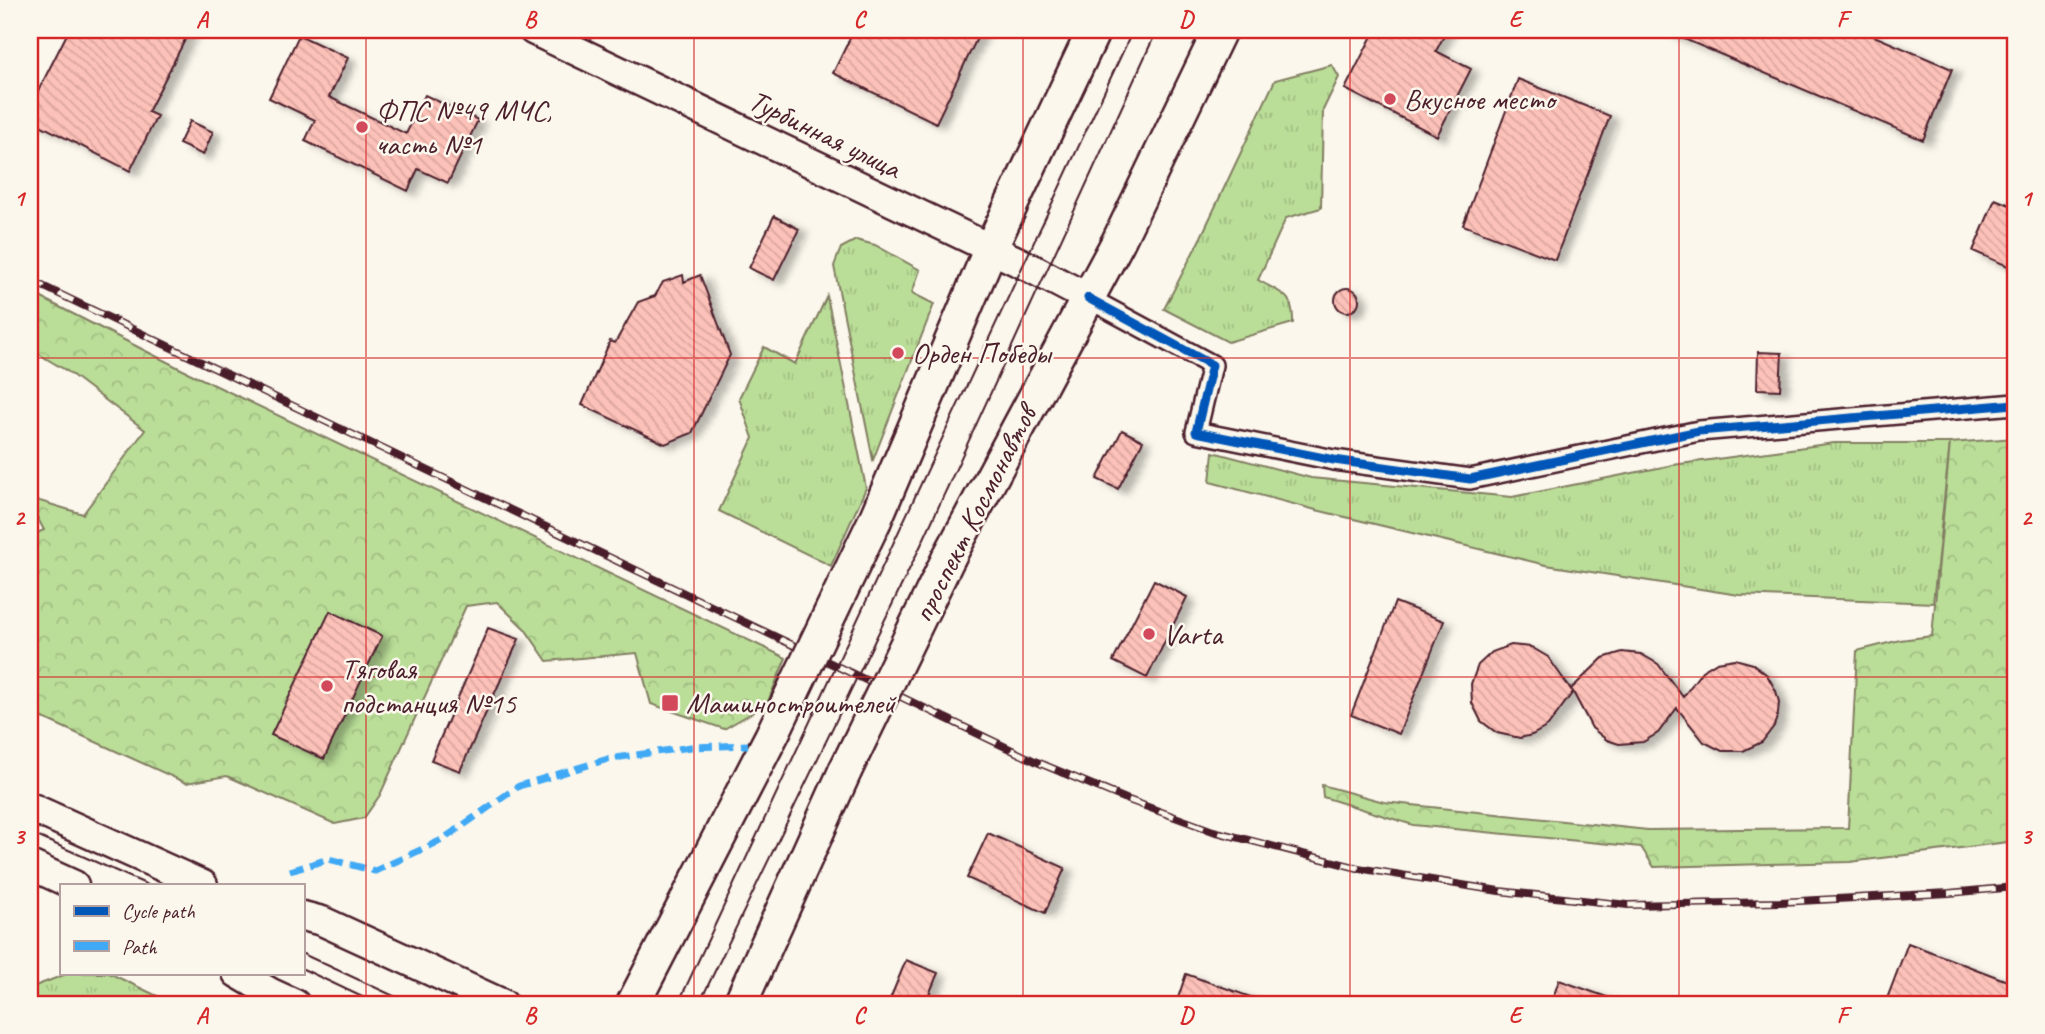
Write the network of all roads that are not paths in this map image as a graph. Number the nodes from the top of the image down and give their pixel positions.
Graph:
1 (533, 30) edge
2 (1094, 30) edge
3 (1220, 30) edge
4 (990, 250) junction
5 (1088, 298) junction
6 (2015, 404) edge
7 (30, 807) edge
8 (30, 864) edge
9 (72, 884) edge
10 (201, 884) edge
11 (304, 916) edge
12 (239, 974) edge
13 (295, 1004) edge
14 (503, 1004) edge
15 (633, 1004) edge
16 (740, 1004) edge

1 - 4 main road, Турбинная улица
2 - 4 main road
3 - 5 main road, проспект Космонавтов
4 - 5 main road, Турбинная улица
4 - 15 main road, bridge
5 - 6 street
5 - 16 main road, проспект Космонавтов, bridge
7 - 10 main road
8 - 9 main road
11 - 14 main road
12 - 13 main road

